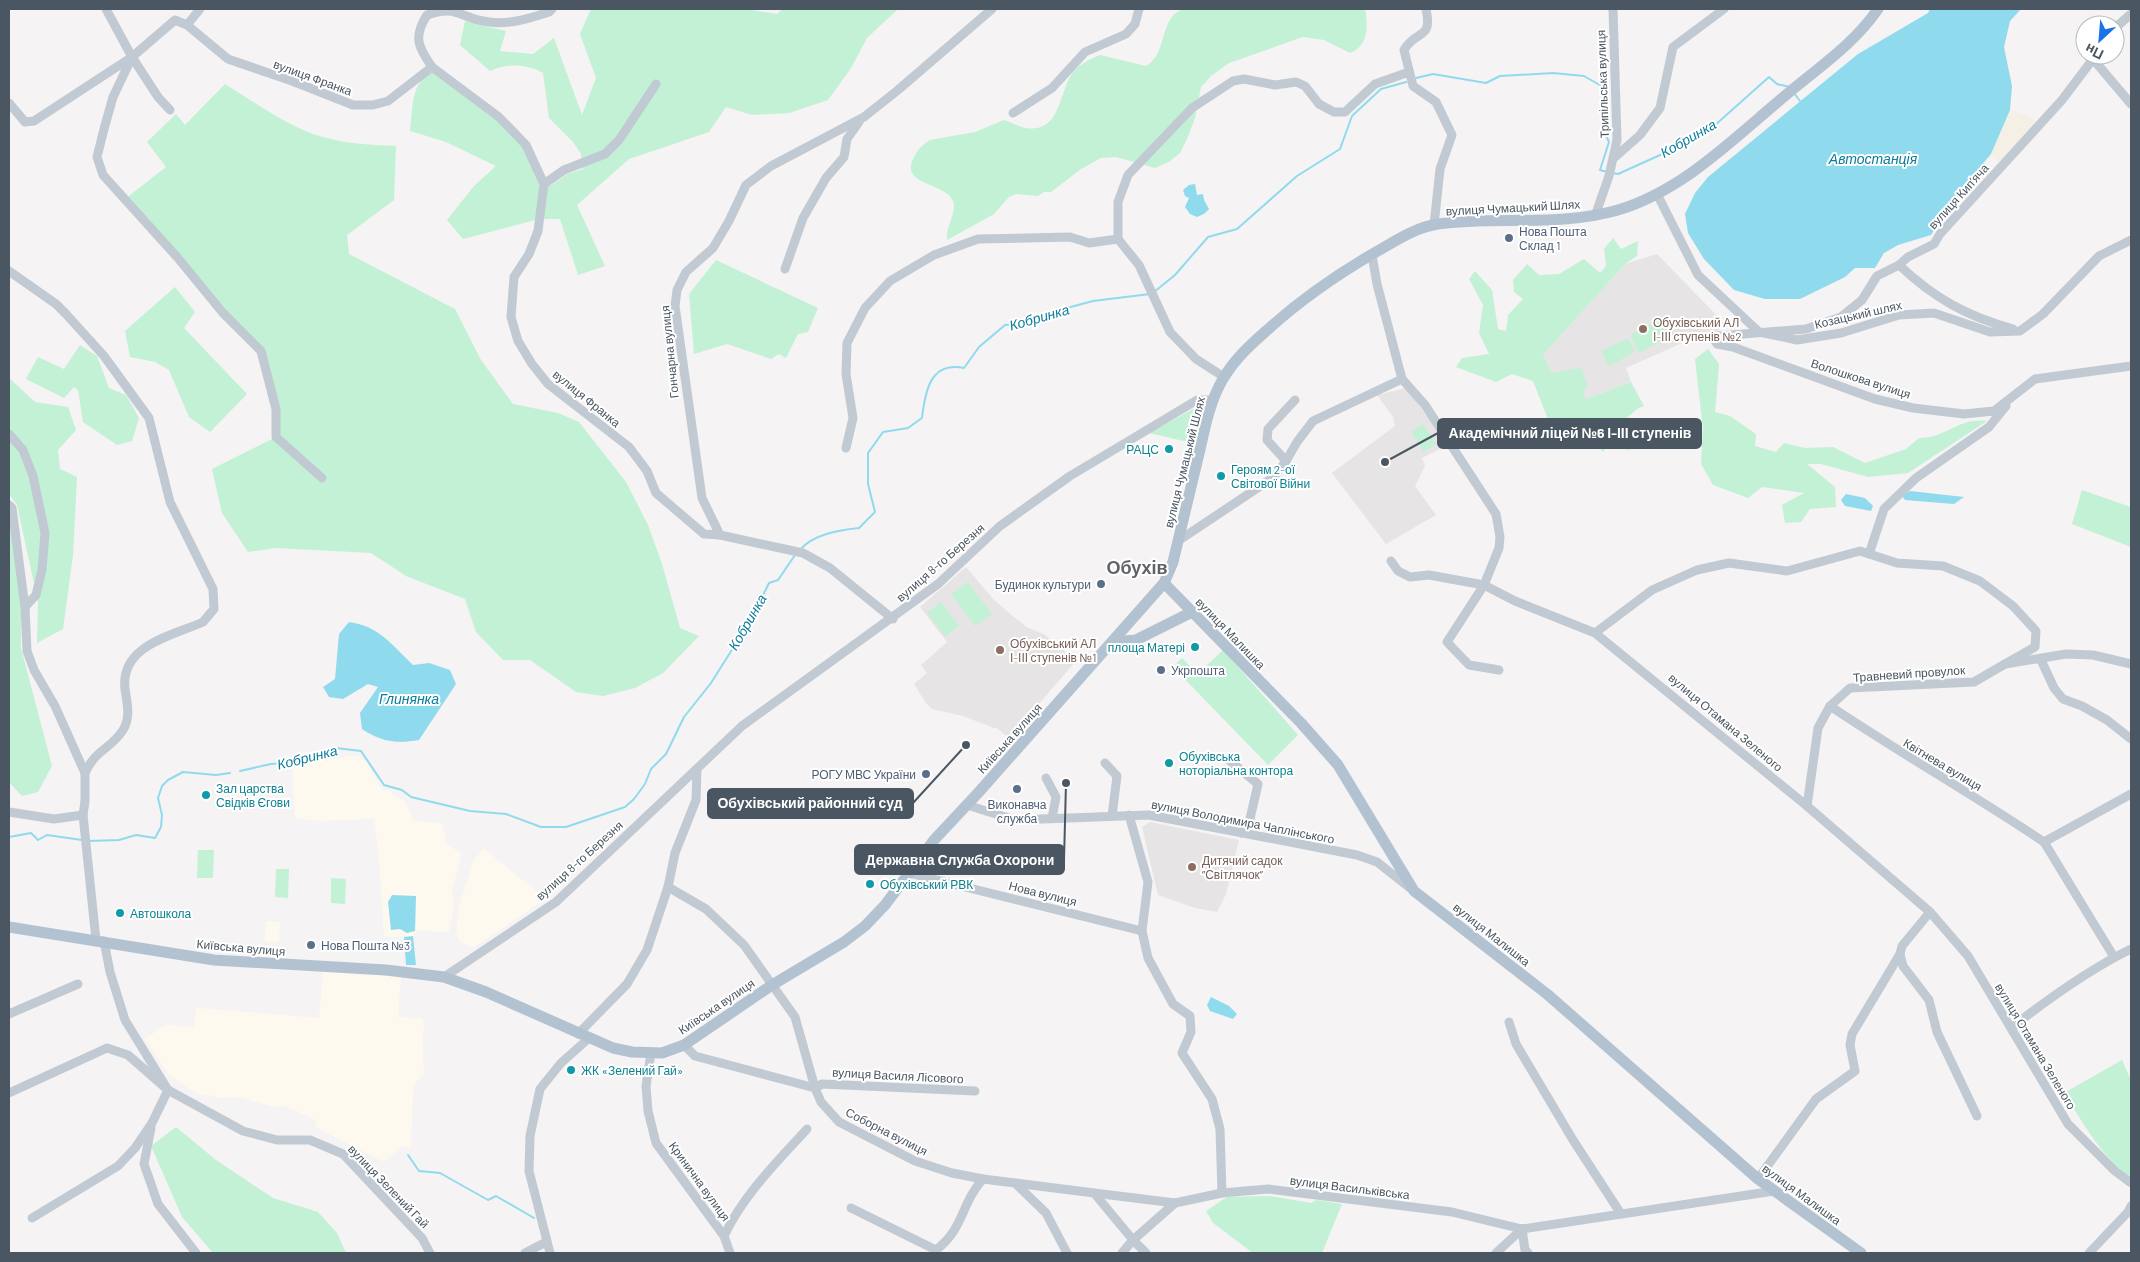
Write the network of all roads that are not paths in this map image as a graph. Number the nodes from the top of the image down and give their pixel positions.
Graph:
1 (106, 9) edge
2 (200, 9) edge
3 (552, 9) edge
4 (992, 9) edge
5 (1139, 9) edge
6 (1426, 9) edge
7 (1613, 9) edge
8 (1724, 9) edge
9 (1878, 9) edge
10 (187, 25) junction
11 (132, 57) junction
12 (2089, 65) edge
13 (2101, 65) edge
14 (432, 67) junction
15 (1409, 72) junction
16 (656, 84) dead end
17 (9, 103) edge
18 (2131, 104) edge
19 (170, 110) dead end
20 (1013, 112) dead end
21 (864, 116) junction
22 (1614, 158) junction
23 (544, 184) junction
24 (1657, 194) junction
25 (1595, 216) junction
26 (1434, 224) junction
27 (1118, 239) junction
28 (2131, 240) edge
29 (1372, 255) junction
30 (1899, 265) junction
31 (785, 269) dead end
32 (9, 271) edge
33 (2020, 331) junction
34 (1759, 332) junction
35 (2131, 366) edge
36 (1224, 377) junction
37 (1402, 379) junction
38 (2019, 390) junction
39 (1213, 400) junction
40 (1294, 400) dead end
41 (9, 434) edge
42 (846, 448) dead end
43 (1286, 461) junction
44 (322, 478) dead end
45 (9, 504) edge
46 (720, 535) junction
47 (1178, 540) junction
48 (1869, 554) junction
49 (1391, 561) dead end
50 (1164, 583) junction
51 (1484, 585) junction
52 (25, 607) junction
53 (1192, 612) junction
54 (892, 619) junction
55 (1595, 632) junction
56 (1113, 642) junction
57 (2041, 660) junction
58 (2005, 664) junction
59 (2131, 664) edge
60 (1499, 670) dead end
61 (1830, 706) junction
62 (2131, 739) edge
63 (1230, 761) dead end
64 (1105, 763) dead end
65 (697, 769) junction
66 (85, 773) junction
67 (1046, 778) dead end
68 (2131, 794) edge
69 (967, 805) junction
70 (1807, 806) junction
71 (9, 812) edge
72 (83, 815) junction
73 (1128, 815) junction
74 (1112, 816) junction
75 (1052, 818) junction
76 (1241, 833) junction
77 (2044, 842) junction
78 (909, 873) junction
79 (668, 887) junction
80 (1414, 891) junction
81 (1930, 912) junction
82 (9, 928) edge
83 (1142, 931) junction
84 (100, 940) junction
85 (2131, 949) edge
86 (1900, 954) junction
87 (2114, 957) junction
88 (444, 977) junction
89 (78, 984) dead end
90 (772, 984) junction
91 (9, 1014) edge
92 (1509, 1022) dead end
93 (2011, 1028) junction
94 (583, 1037) junction
95 (684, 1045) junction
96 (650, 1053) junction
97 (815, 1088) junction
98 (168, 1090) junction
99 (975, 1091) dead end
100 (9, 1093) edge
101 (1977, 1116) dead end
102 (152, 1123) junction
103 (807, 1129) dead end
104 (1758, 1179) junction
105 (983, 1180) junction
106 (1015, 1183) junction
107 (2131, 1183) edge
108 (1774, 1191) junction
109 (1094, 1193) junction
110 (1222, 1193) junction
111 (1175, 1203) junction
112 (2131, 1206) edge
113 (851, 1208) dead end
114 (1620, 1214) junction
115 (32, 1218) dead end
116 (1522, 1229) junction
117 (724, 1236) junction
118 (1134, 1240) junction
119 (546, 1242) junction
120 (196, 1253) edge
121 (430, 1253) edge
122 (525, 1253) edge
123 (550, 1253) edge
124 (730, 1253) edge
125 (1067, 1253) edge
126 (1122, 1253) edge
127 (1146, 1253) edge
128 (1496, 1253) edge
129 (1528, 1253) edge
130 (1861, 1253) edge
131 (2088, 1253) edge

1 - 11 street
2 - 10 street
3 - 14 street
4 - 21 street, Гончарна вулиця
5 - 20 street
6 - 15 street
7 - 22 street, Трипільська вулиця
8 - 22 street
9 - 24 main road, вулиця Чумацький Шлях
10 - 11 street
10 - 14 street, вулиця Франка
11 - 17 street
11 - 19 street
11 - 44 street
12 - 30 street, вулиця Кипʼяча
13 - 18 street
14 - 23 street
15 - 26 street
15 - 27 street
16 - 23 street
21 - 31 street, Гончарна вулиця
21 - 46 street, Гончарна вулиця
22 - 25 street, Трипільська вулиця
23 - 46 street, вулиця Франка
24 - 25 main road, вулиця Чумацький Шлях
24 - 34 street
25 - 26 main road, вулиця Чумацький Шлях
26 - 29 main road, вулиця Чумацький Шлях
27 - 36 street
27 - 42 street
28 - 33 street
29 - 36 main road, вулиця Чумацький Шлях
29 - 37 street
30 - 33 street
30 - 34 street, вулиця Кипʼяча
32 - 66 street
33 - 34 street, Козацький шлях
34 - 38 street, Волошкова вулиця
35 - 38 street, Волошкова вулиця
36 - 39 main road, вулиця Чумацький Шлях
37 - 43 street
37 - 51 street
38 - 48 street
39 - 47 main road, вулиця Чумацький Шлях
39 - 54 street, вулиця 8-го Березня
40 - 43 street
41 - 52 street
43 - 47 street
45 - 52 street
46 - 54 street
47 - 50 main road, вулиця Чумацький Шлях
48 - 55 street
48 - 58 street, Травневий провулок
49 - 51 street, вулиця Отамана Зеленого
50 - 53 main road, вулиця Малишка
50 - 56 main road, Київська вулиця
51 - 55 street, вулиця Отамана Зеленого
51 - 60 street
52 - 66 street
53 - 56 main road
53 - 80 main road, вулиця Малишка
54 - 65 street, вулиця 8-го Березня
55 - 70 street, вулиця Отамана Зеленого
56 - 69 main road, Київська вулиця
57 - 58 street
57 - 59 street
57 - 62 street
58 - 61 street, Травневий провулок
61 - 70 street, Травневий провулок
61 - 77 street, Квітнева вулиця
63 - 76 street
64 - 74 street
65 - 79 street
65 - 88 street, вулиця 8-го Березня
66 - 72 street, вулиця Зелений Гай
67 - 75 street
68 - 77 street
69 - 75 street, вулиця Володимира Чаплінського
69 - 78 main road, Київська вулиця
70 - 81 street, вулиця Отамана Зеленого
71 - 72 street
72 - 84 street, вулиця Зелений Гай
73 - 74 street, вулиця Володимира Чаплінського
73 - 76 street, вулиця Володимира Чаплінського
73 - 83 street
74 - 75 street, вулиця Володимира Чаплінського
76 - 80 street, вулиця Володимира Чаплінського
77 - 87 street, Квітнева вулиця
78 - 83 street, Нова вулиця
78 - 90 main road, Київська вулиця
79 - 90 street
79 - 94 street
80 - 104 main road, вулиця Малишка
81 - 86 street
81 - 93 street, вулиця Отамана Зеленого
82 - 84 main road, Київська вулиця
83 - 110 street
84 - 88 main road, Київська вулиця
84 - 98 street, вулиця Зелений Гай
85 - 87 street
86 - 101 street
86 - 104 street
87 - 93 street
88 - 94 main road, Київська вулиця
89 - 91 street
90 - 95 main road, Київська вулиця
90 - 97 street, вулиця Василя Лісового
92 - 114 street
93 - 107 street, вулиця Отамана Зеленого
94 - 96 main road, Київська вулиця
94 - 119 street
95 - 96 main road, Київська вулиця
95 - 97 street
96 - 117 street, Кринична вулиця
97 - 99 street, вулиця Василя Лісового
97 - 105 street, Соборна вулиця
98 - 100 street
98 - 102 street
98 - 121 street, вулиця Зелений Гай
102 - 115 street
102 - 120 street
103 - 117 street, Кринична вулиця
104 - 108 main road, вулиця Малишка
105 - 106 street, Соборна вулиця
105 - 113 street
106 - 109 street
106 - 125 street
108 - 114 street, вулиця Васильківська
108 - 130 main road, вулиця Малишка
109 - 111 street
109 - 118 street
110 - 111 street, вулиця Васильківська
110 - 116 street, вулиця Васильківська
111 - 118 street
112 - 131 street
114 - 116 street, вулиця Васильківська
116 - 128 street
116 - 129 street
117 - 124 street, Кринична вулиця
118 - 126 street
118 - 127 street
119 - 122 street
119 - 123 street

